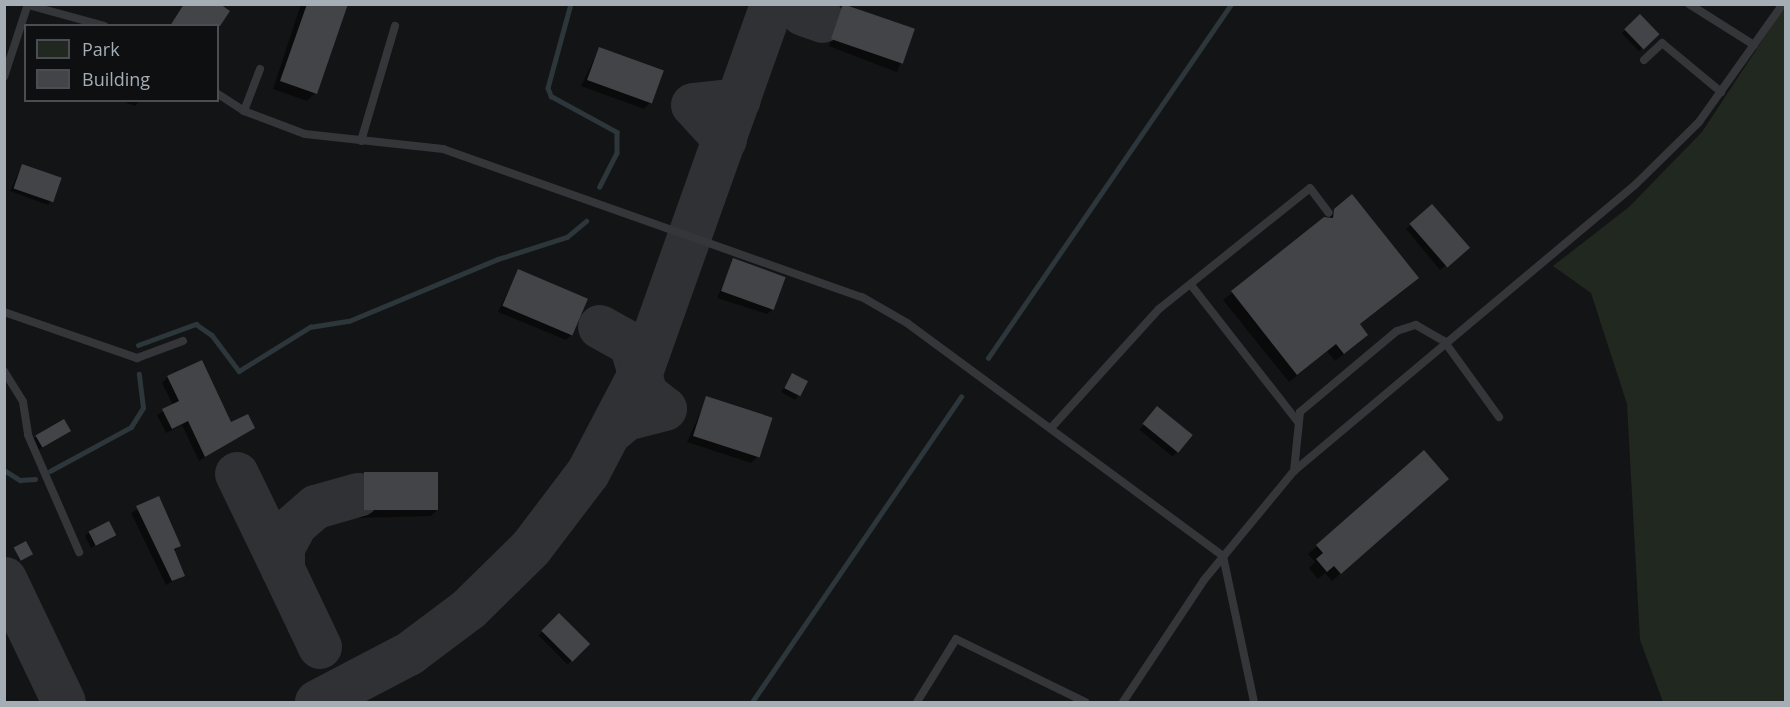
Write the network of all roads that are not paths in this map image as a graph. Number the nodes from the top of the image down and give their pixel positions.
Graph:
1 (1689, 4) edge
2 (1783, 4) edge
3 (28, 5) edge
4 (97, 24) edge
5 (395, 26) dead end
6 (1754, 45) junction
7 (1644, 60) dead end
8 (7, 64) edge
9 (260, 69) dead end
10 (4, 76) edge
11 (1721, 92) junction
12 (219, 95) edge
13 (244, 111) junction
14 (361, 141) junction
15 (1329, 213) dead end
16 (1191, 285) junction
17 (4, 312) edge
18 (183, 341) dead end
19 (1444, 341) junction
20 (4, 371) edge
21 (1499, 417) dead end
22 (1298, 422) junction
23 (1051, 428) junction
24 (1294, 471) junction
25 (79, 552) dead end
26 (1223, 556) junction
27 (916, 702) edge
28 (1084, 702) edge
29 (1123, 702) edge
30 (1254, 702) edge

1 - 6 lane
2 - 6 lane
3 - 4 lane
3 - 8 lane
5 - 14 lane
6 - 11 lane
7 - 11 lane
8 - 10 lane
9 - 13 lane
11 - 19 lane
12 - 13 lane
13 - 14 lane
14 - 23 lane
15 - 16 lane
16 - 22 lane
16 - 23 lane
17 - 18 lane
19 - 21 lane
19 - 22 lane
19 - 24 lane
20 - 25 lane
22 - 24 lane
23 - 26 lane
24 - 26 lane
26 - 29 lane
26 - 30 lane
27 - 28 lane

